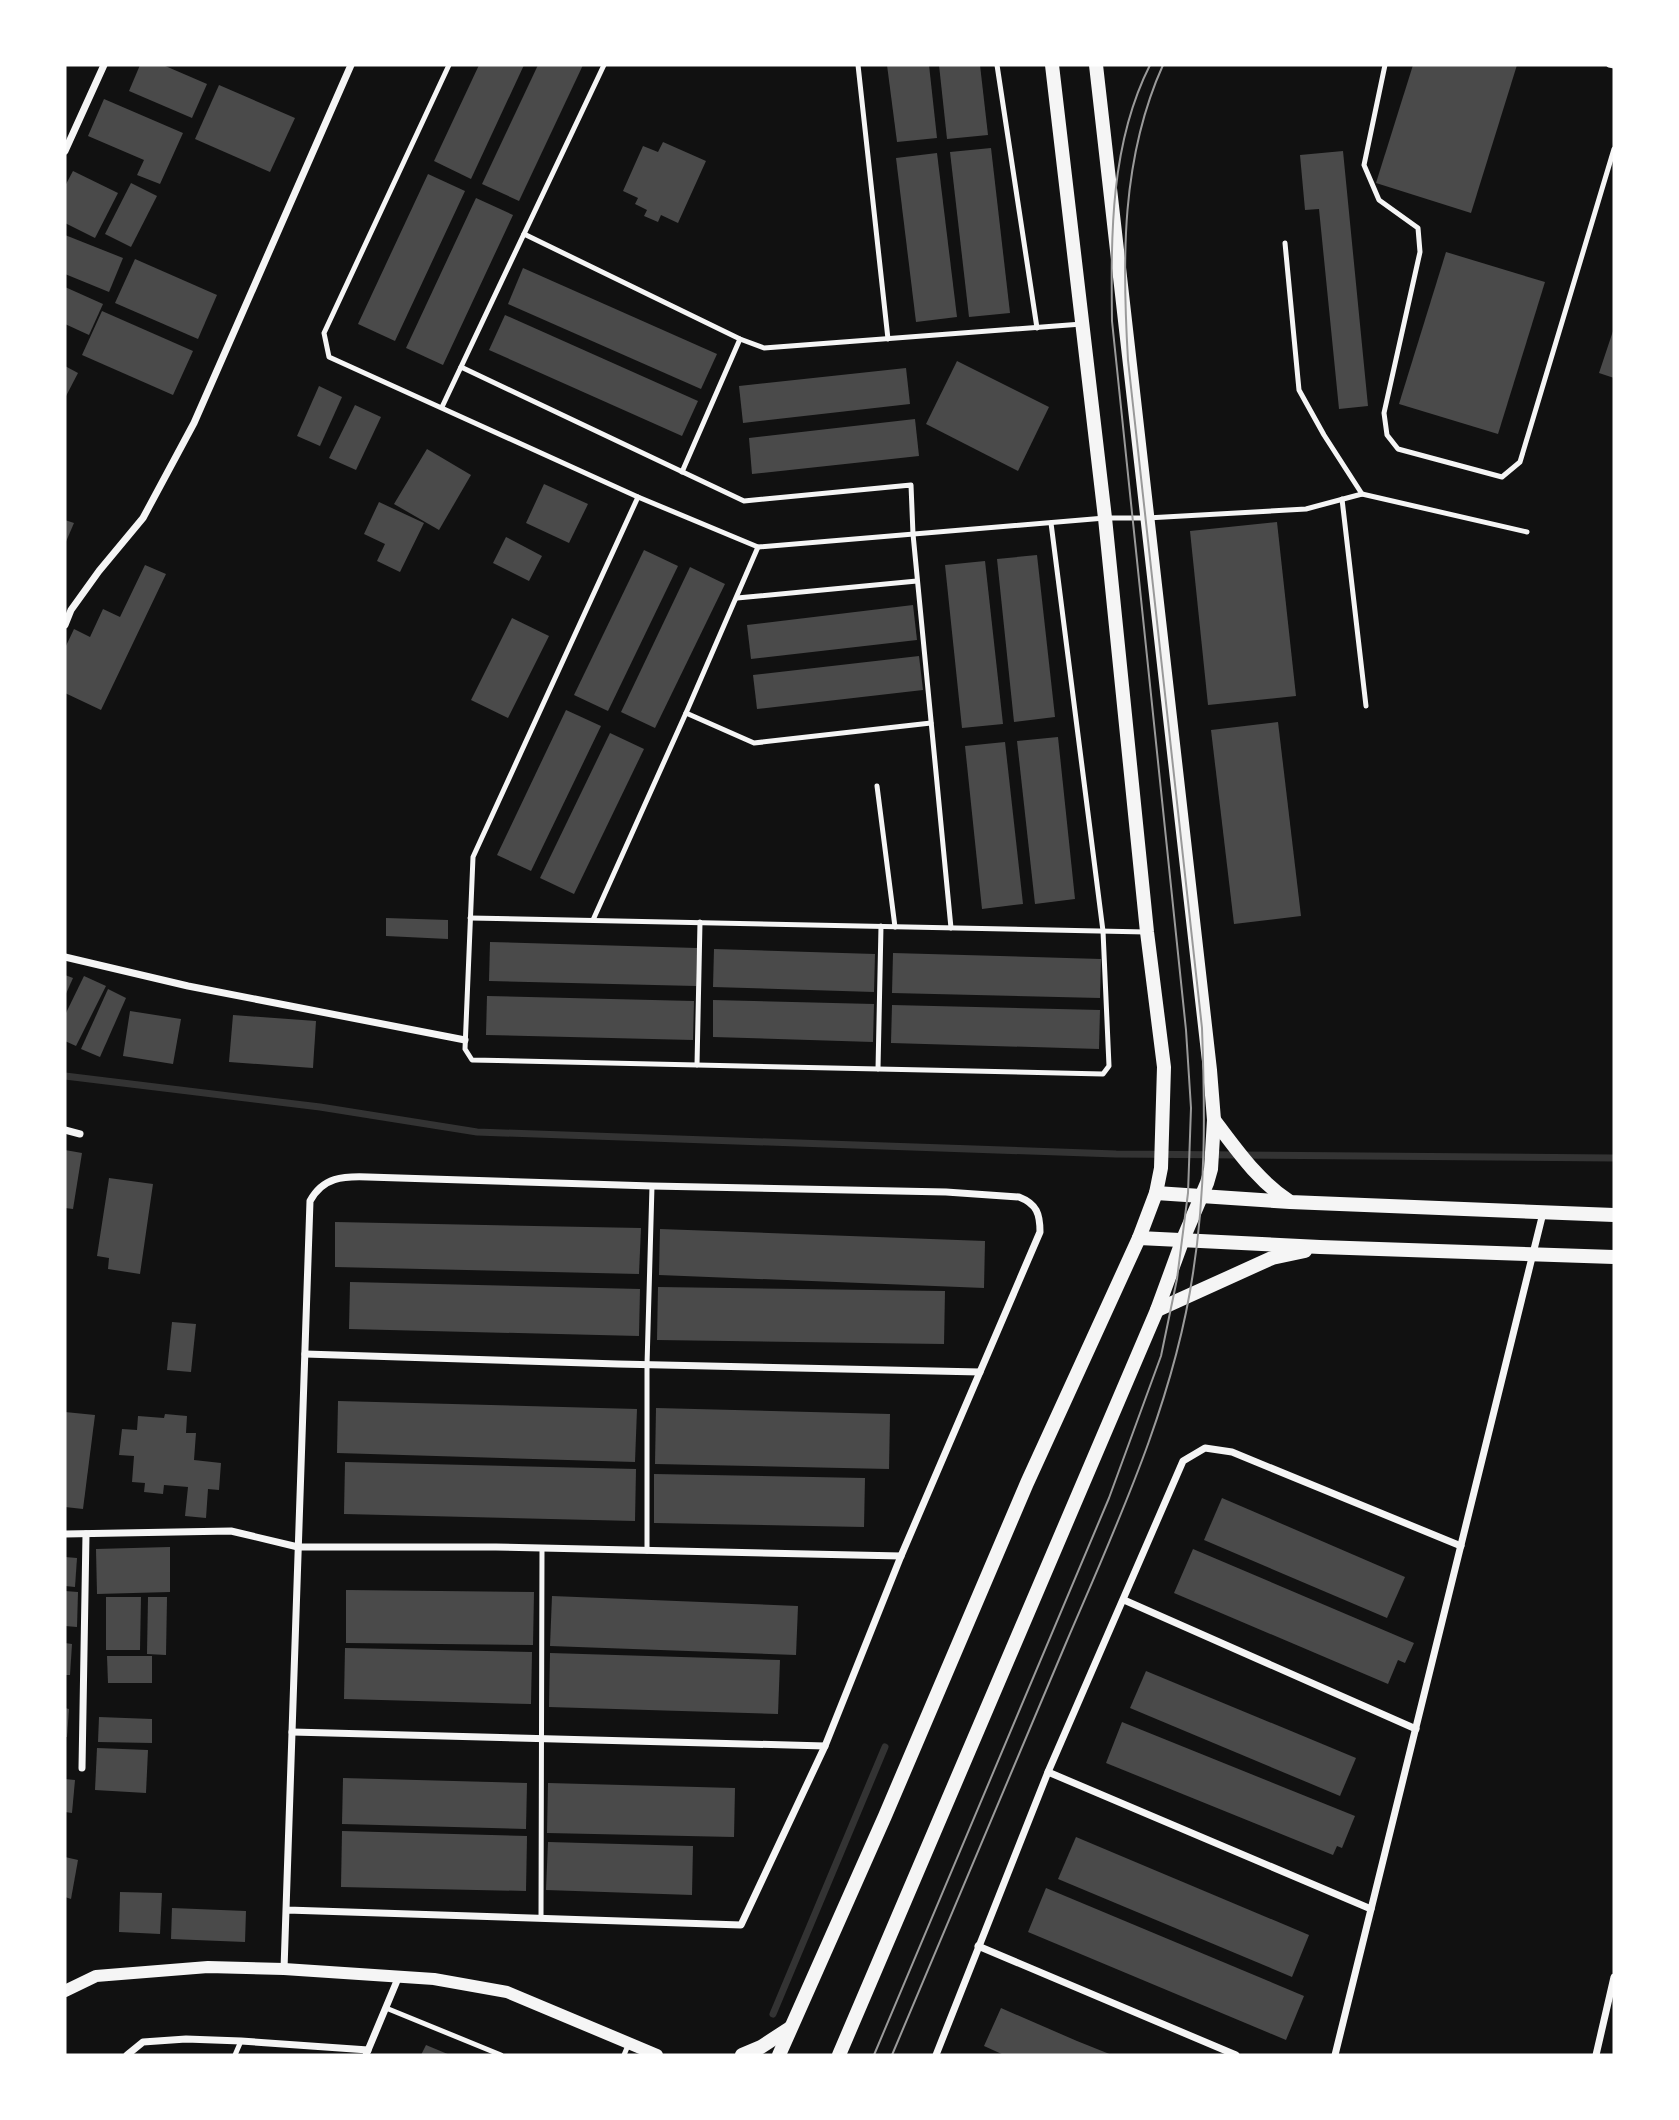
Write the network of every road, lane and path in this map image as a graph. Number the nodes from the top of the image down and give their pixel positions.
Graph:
1 (104, 65) edge
2 (351, 65) edge
3 (449, 65) edge
4 (604, 65) edge
5 (858, 65) edge
6 (997, 65) edge
7 (1052, 65) edge
8 (1096, 65) edge
9 (1385, 65) edge
10 (1609, 65) edge
11 (1614, 66) edge
12 (1614, 149) edge
13 (65, 151) edge
14 (524, 234) junction
15 (1285, 243) dead end
16 (1083, 324) junction
17 (1037, 328) junction
18 (740, 339) junction
19 (888, 339) junction
20 (461, 367) junction
21 (442, 407) junction
22 (682, 472) junction
23 (1362, 494) junction
24 (638, 496) junction
25 (1342, 499) junction
26 (1105, 518) junction
27 (1147, 518) junction
28 (1051, 523) junction
29 (1527, 532) dead end
30 (913, 534) junction
31 (758, 547) junction
32 (917, 581) junction
33 (737, 598) junction
34 (65, 625) edge
35 (1366, 706) dead end
36 (686, 713) junction
37 (931, 723) junction
38 (877, 786) dead end
39 (470, 918) junction
40 (593, 920) junction
41 (700, 922) junction
42 (881, 926) junction
43 (895, 927) junction
44 (951, 928) junction
45 (1103, 931) junction
46 (1147, 932) junction
47 (65, 957) edge
48 (465, 1040) junction
49 (697, 1065) junction
50 (878, 1069) junction
51 (1214, 1120) junction
52 (65, 1130) edge
53 (80, 1134) dead end
54 (652, 1186) junction
55 (1156, 1194) junction
56 (1201, 1197) junction
57 (1290, 1202) junction
58 (1543, 1213) junction
59 (1614, 1215) edge
60 (1139, 1238) junction
61 (1183, 1239) junction
62 (1320, 1247) junction
63 (1533, 1254) junction
64 (1614, 1257) edge
65 (1157, 1310) junction
66 (305, 1354) junction
67 (647, 1365) junction
68 (980, 1372) junction
69 (65, 1534) edge
70 (86, 1534) junction
71 (1461, 1546) junction
72 (299, 1547) junction
73 (542, 1548) junction
74 (647, 1551) junction
75 (901, 1556) junction
76 (1124, 1600) junction
77 (1416, 1729) junction
78 (292, 1732) junction
79 (542, 1738) junction
80 (825, 1746) junction
81 (82, 1768) dead end
82 (1048, 1772) junction
83 (1371, 1909) junction
84 (286, 1910) junction
85 (541, 1918) junction
86 (978, 1946) junction
87 (285, 1969) junction
88 (399, 1976) junction
89 (1614, 1977) edge
90 (65, 1991) edge
91 (386, 2008) junction
92 (791, 2028) junction
93 (241, 2040) junction
94 (626, 2049) edge
95 (367, 2053) edge
96 (127, 2055) edge
97 (235, 2055) edge
98 (501, 2055) edge
99 (657, 2055) edge
100 (742, 2055) edge
101 (779, 2055) edge
102 (839, 2055) edge
103 (936, 2055) edge
104 (1236, 2055) edge
105 (1335, 2055) edge
106 (1596, 2055) edge

1 - 13 street
2 - 34 street
3 - 21 lane
4 - 14 lane
5 - 19 lane
6 - 17 lane
7 - 16 main road
8 - 27 main road
9 - 12 lane
10 - 11 lane
14 - 18 lane
14 - 20 lane
15 - 23 lane
16 - 17 lane
16 - 26 main road
17 - 19 lane
18 - 19 lane
18 - 22 lane
20 - 21 lane
20 - 22 lane
21 - 24 lane
22 - 30 lane
23 - 25 lane
23 - 29 lane
24 - 31 lane
24 - 39 lane
25 - 27 lane
25 - 35 lane
26 - 27 lane
26 - 28 lane
26 - 46 main road
27 - 51 main road
28 - 30 lane
28 - 45 lane
30 - 31 lane
30 - 32 lane
31 - 33 lane
32 - 33 lane
32 - 37 lane
33 - 36 lane
36 - 37 lane
36 - 40 lane
37 - 44 lane
38 - 43 lane
39 - 40 lane
39 - 48 lane
40 - 41 lane
41 - 42 lane
41 - 49 lane
42 - 43 lane
42 - 50 lane
43 - 44 lane
44 - 45 lane
45 - 46 lane
45 - 50 lane
46 - 55 main road
47 - 48 street
48 - 49 lane
49 - 50 lane
51 - 56 main road
51 - 57 main road
52 - 53 street
54 - 66 street
54 - 67 lane
54 - 68 street
55 - 56 main road
55 - 60 main road
56 - 57 main road
56 - 61 main road
57 - 58 main road
58 - 59 main road
58 - 63 street
60 - 61 main road
60 - 92 main road
61 - 62 main road
61 - 65 main road
62 - 63 main road
62 - 65 main road
63 - 64 main road
63 - 71 street
65 - 102 main road
66 - 67 street
66 - 72 street
67 - 68 street
67 - 74 lane
68 - 75 street
69 - 70 street
70 - 72 street
70 - 81 street
71 - 76 street
71 - 77 street
72 - 73 street
72 - 78 street
73 - 74 street
73 - 79 lane
74 - 75 street
75 - 80 street
76 - 77 street
76 - 82 street
77 - 83 street
78 - 79 street
78 - 84 street
79 - 80 street
79 - 85 lane
80 - 85 street
82 - 83 street
82 - 86 street
83 - 105 street
84 - 85 street
84 - 87 street
86 - 103 street
86 - 104 street
87 - 88 street
87 - 90 street
88 - 91 street
88 - 94 street
89 - 106 street
91 - 95 street
91 - 98 lane
92 - 100 main road
92 - 101 main road
93 - 95 street
93 - 96 street
93 - 97 lane
94 - 99 street

